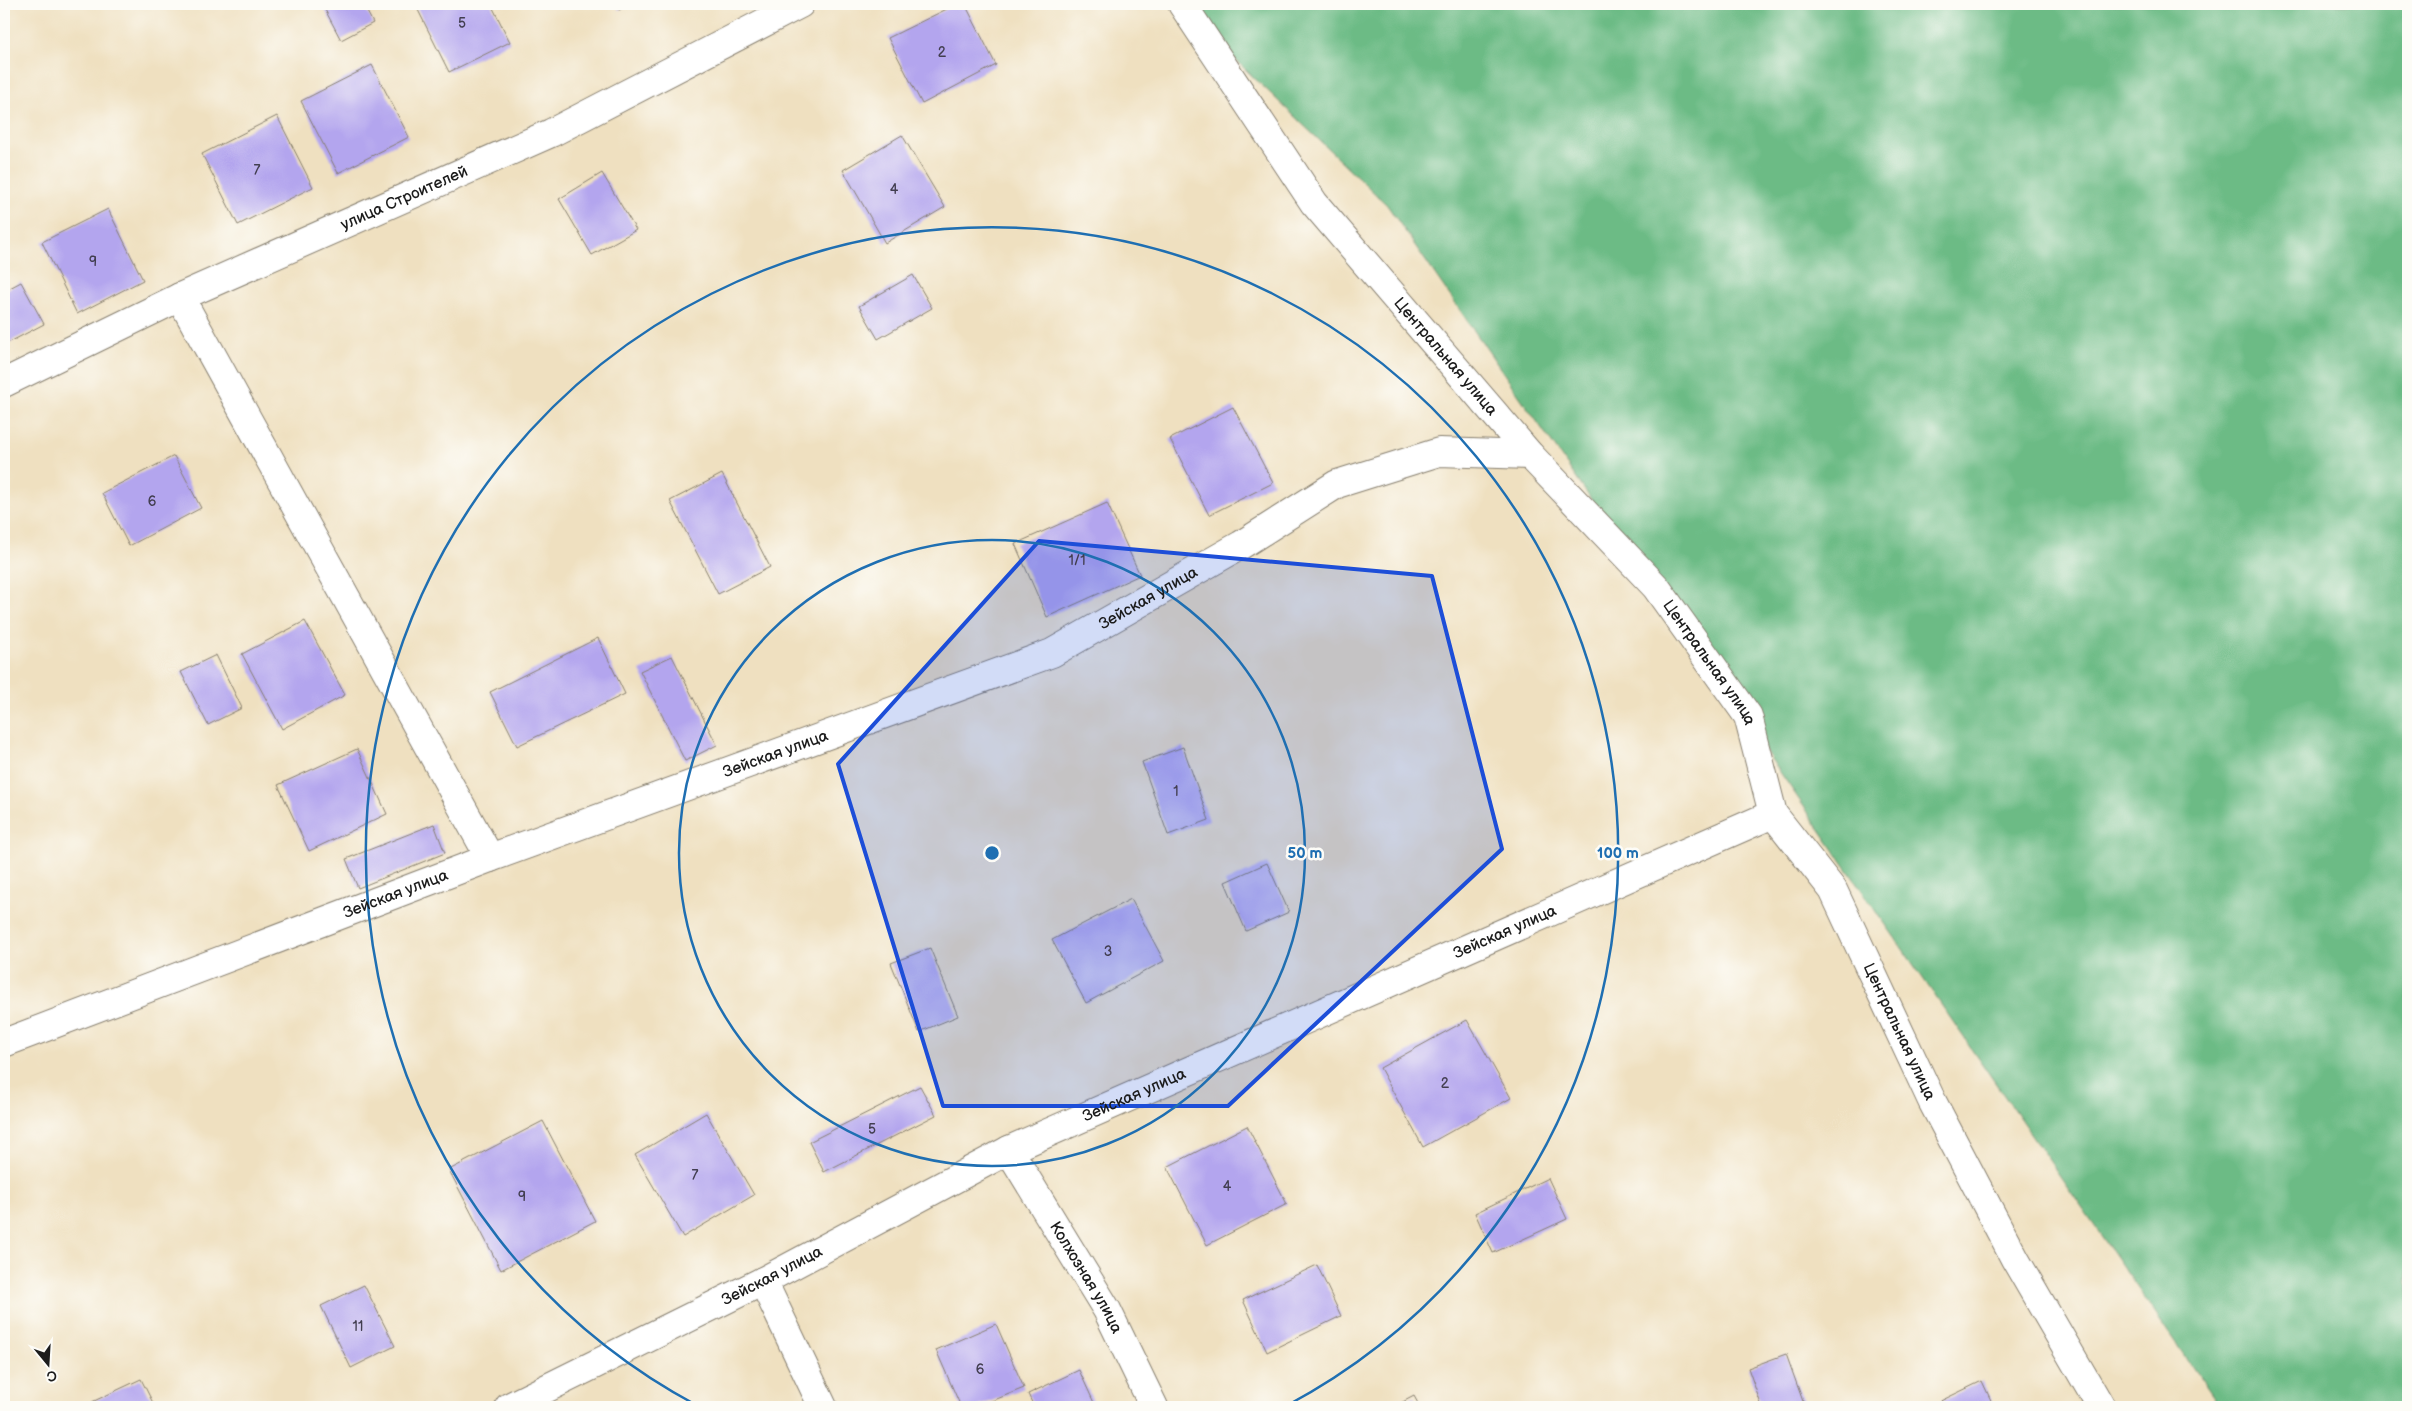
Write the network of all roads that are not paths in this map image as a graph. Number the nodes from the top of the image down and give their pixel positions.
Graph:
1 (800, 4) edge
2 (1182, 4) edge
3 (180, 297) junction
4 (4, 382) edge
5 (1530, 454) junction
6 (1772, 814) junction
7 (490, 858) junction
8 (4, 1044) edge
9 (1010, 1150) junction
10 (763, 1281) junction
11 (509, 1407) edge
12 (823, 1407) edge
13 (1154, 1407) edge
14 (2101, 1407) edge

1 - 3 street, улица Строителей
2 - 5 street, Центральная улица
3 - 4 street, улица Строителей
3 - 7 street
5 - 6 street, Центральная улица
5 - 7 street, Зейская улица
6 - 9 street, Зейская улица
6 - 14 street, Центральная улица
7 - 8 street, Зейская улица
9 - 10 street, Зейская улица
9 - 13 street, Колхозная улица
10 - 11 street, Зейская улица
10 - 12 street

